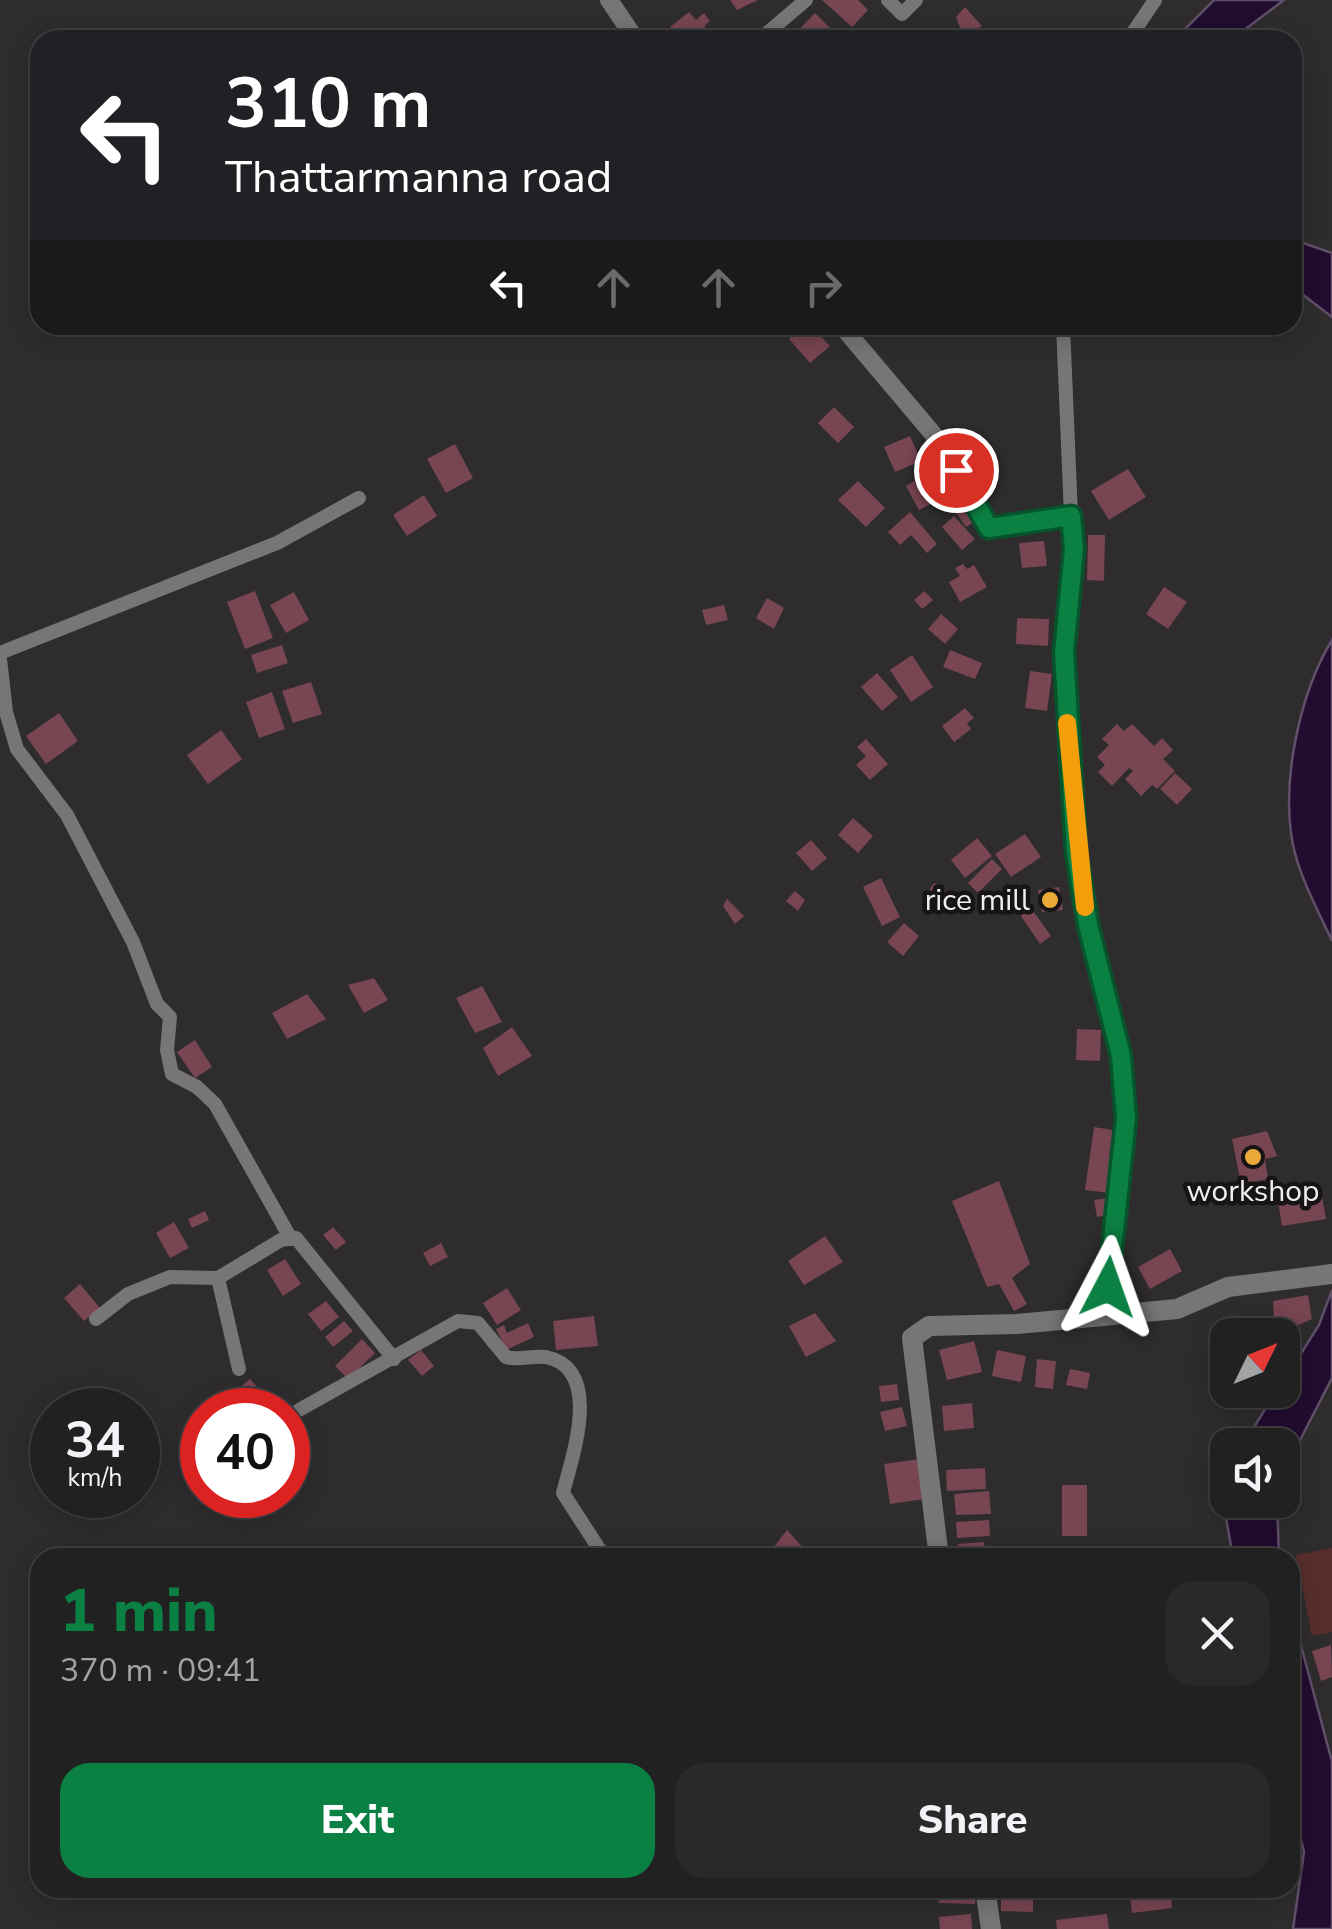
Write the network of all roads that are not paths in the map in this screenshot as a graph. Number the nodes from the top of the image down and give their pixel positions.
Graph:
1 (610, 0) edge
2 (806, 0) edge
3 (888, 0) edge
4 (916, 0) edge
5 (1155, 0) edge
6 (630, 30) edge
7 (771, 30) edge
8 (1135, 30) edge
9 (849, 335) edge
10 (1063, 335) edge
11 (358, 498) dead end
12 (1071, 516) junction
13 (0, 656) edge
14 (291, 1239) junction
15 (1332, 1274) edge
16 (218, 1278) junction
17 (1108, 1314) junction
18 (96, 1319) dead end
19 (394, 1359) junction
20 (239, 1369) dead end
21 (310, 1405) edge
22 (599, 1548) edge
23 (937, 1548) edge
24 (986, 1898) edge
25 (991, 1929) edge

1 - 6 street
2 - 7 street
3 - 4 street
5 - 8 street
9 - 12 street
10 - 12 street
11 - 13 street
12 - 17 street
13 - 14 street
14 - 16 street
14 - 19 street
15 - 17 main road
16 - 18 street
16 - 20 street
17 - 23 main road
19 - 21 street
19 - 22 street
24 - 25 main road

